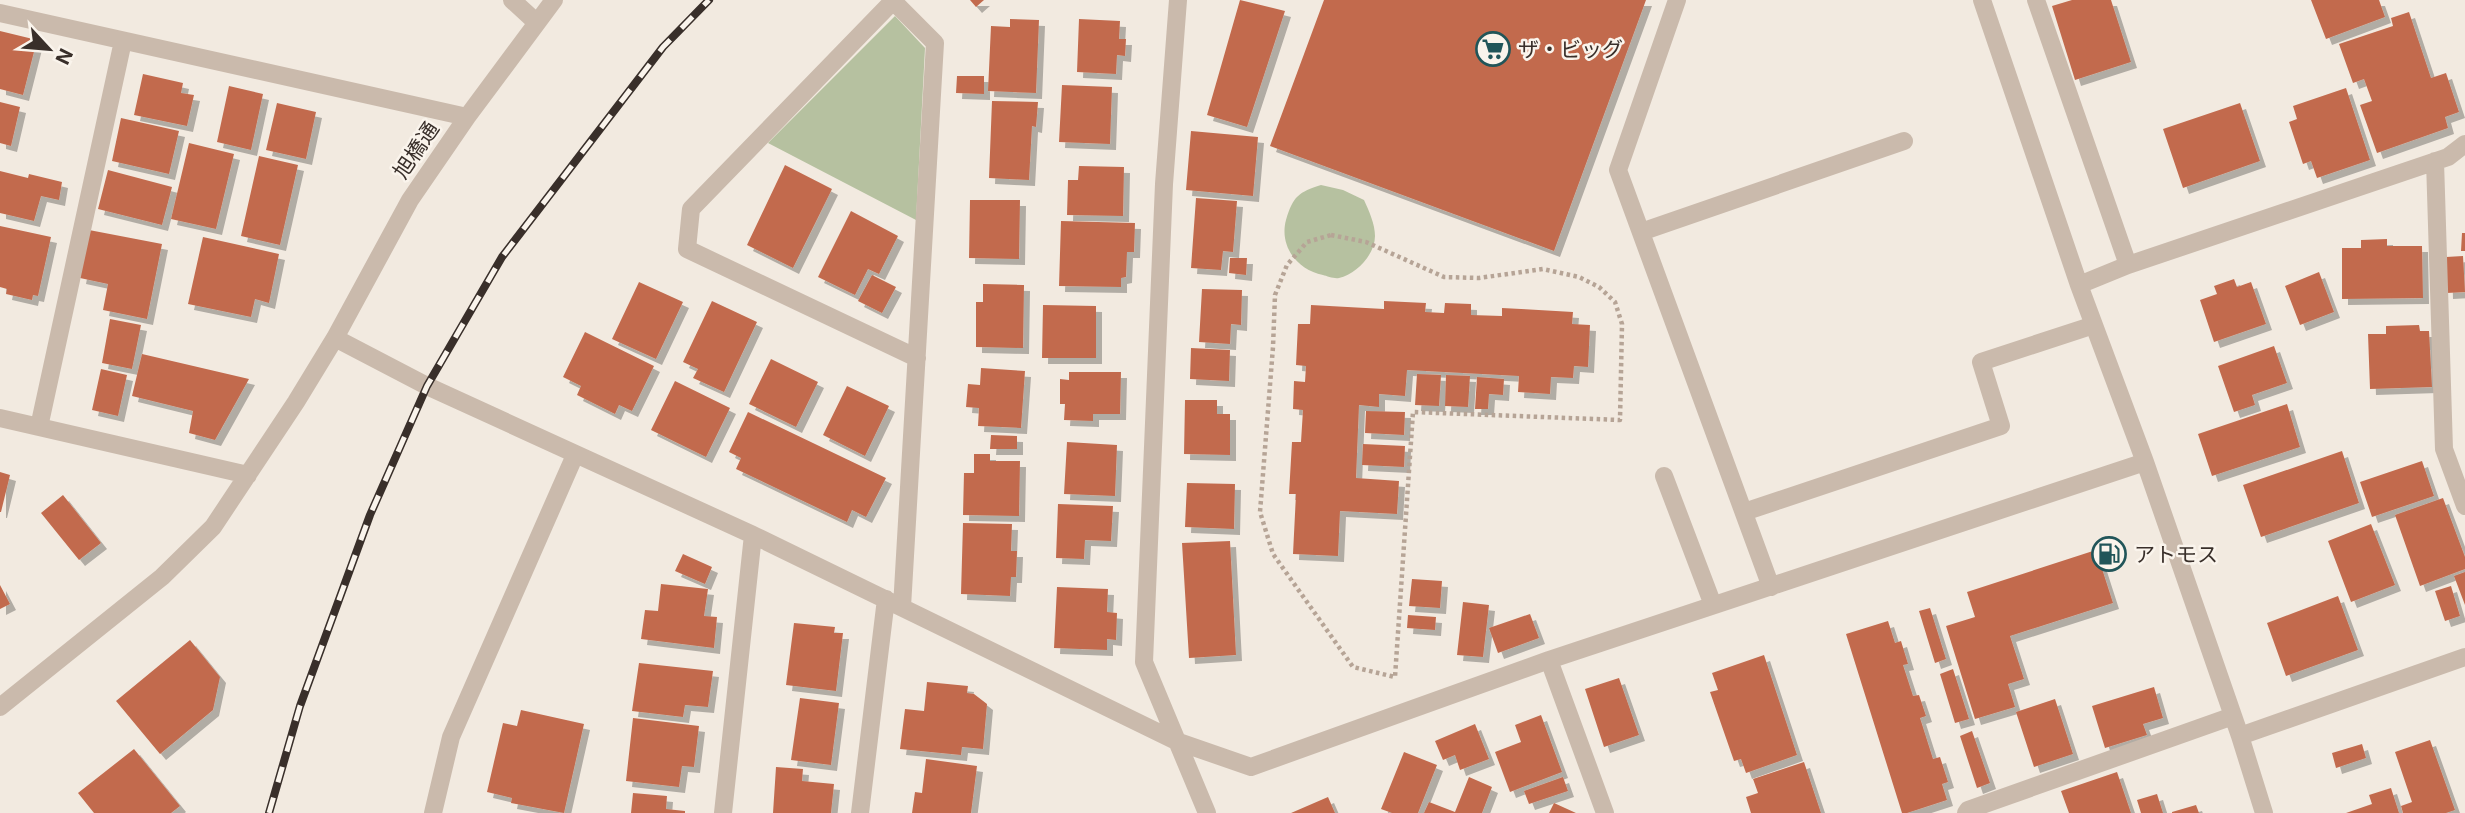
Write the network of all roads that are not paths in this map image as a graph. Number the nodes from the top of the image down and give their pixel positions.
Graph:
1 (512, 0) edge
2 (554, 0) edge
3 (1178, 0) edge
4 (1677, 0) edge
5 (1982, 0) edge
6 (2036, 0) edge
7 (0, 13) edge
8 (536, 22) junction
9 (123, 41) junction
10 (467, 117) junction
11 (1904, 141) dead end
12 (2465, 144) edge
13 (2435, 161) junction
14 (1641, 232) junction
15 (2128, 265) junction
16 (2079, 285) junction
17 (2094, 325) junction
18 (335, 338) junction
19 (917, 358) junction
20 (0, 418) edge
21 (38, 427) junction
22 (575, 455) junction
23 (2144, 462) junction
24 (248, 475) junction
25 (1664, 476) dead end
26 (2465, 506) edge
27 (1744, 512) junction
28 (753, 535) junction
29 (1771, 587) junction
30 (894, 603) junction
31 (1713, 605) junction
32 (2465, 657) edge
33 (1549, 660) junction
34 (0, 707) edge
35 (2233, 716) junction
36 (2240, 736) junction
37 (1176, 741) junction
38 (433, 813) edge
39 (723, 813) edge
40 (860, 813) edge
41 (1207, 813) edge
42 (1605, 813) edge
43 (1966, 813) edge
44 (2264, 813) edge

1 - 8 street
2 - 8 street, 旭橋通
3 - 37 street
4 - 14 street
5 - 16 street
6 - 15 street
7 - 9 street
8 - 10 street, 旭橋通
9 - 10 street
9 - 21 street
10 - 18 street, 旭橋通
11 - 14 street
12 - 13 street
13 - 15 street
13 - 26 street
14 - 27 street
15 - 16 street
16 - 17 street
17 - 23 street
17 - 27 street
18 - 22 street
18 - 24 street, 旭橋通
19 - 19 street
19 - 30 street
20 - 21 street
21 - 24 street
22 - 28 street
22 - 38 street
23 - 29 street
23 - 35 street
24 - 34 street, 旭橋通
25 - 31 street
27 - 29 street
28 - 30 street
28 - 39 street
29 - 31 street
30 - 37 street
30 - 40 street
31 - 33 street
32 - 36 street
33 - 37 street
33 - 42 street
35 - 36 street
35 - 43 street
36 - 44 street
37 - 41 street

